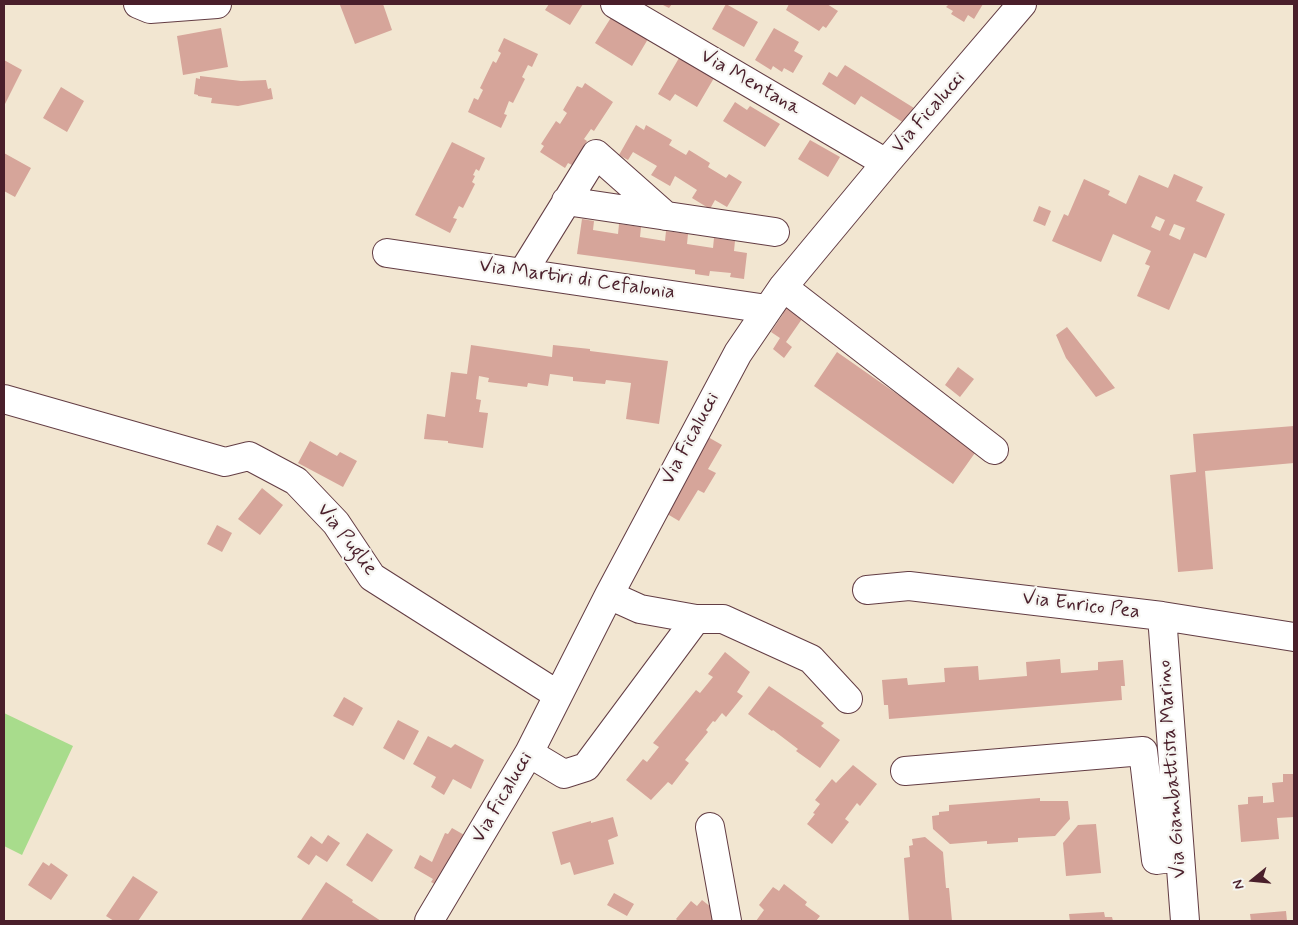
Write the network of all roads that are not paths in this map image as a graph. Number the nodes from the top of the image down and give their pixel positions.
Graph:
1 (138, 4) edge
2 (217, 4) edge
3 (615, 4) edge
4 (1022, 4) edge
5 (886, 163) junction
6 (566, 201) junction
7 (666, 216) junction
8 (775, 232) dead end
9 (387, 253) dead end
10 (523, 272) junction
11 (783, 287) junction
12 (768, 309) junction
13 (4, 398) edge
14 (994, 450) dead end
15 (867, 590) dead end
16 (609, 594) junction
17 (1162, 616) junction
18 (696, 619) junction
19 (1294, 637) edge
20 (558, 695) junction
21 (848, 699) dead end
22 (529, 753) junction
23 (905, 772) dead end
24 (710, 827) dead end
25 (1180, 858) junction
26 (429, 921) edge
27 (727, 921) edge
28 (1185, 921) edge

1 - 2 street
3 - 5 street, Via Mentana
4 - 5 street, Via Ficalucci
5 - 11 street, Via Ficalucci
6 - 7 street
6 - 7 street
6 - 10 street
7 - 8 street
9 - 10 street, Via Martiri di Cefalonia
10 - 12 street, Via Martiri di Cefalonia
11 - 12 street, Via Ficalucci
11 - 14 street
12 - 16 street, Via Ficalucci
13 - 20 street, Via Puglie
15 - 17 street, Via Enrico Pea
16 - 18 street
16 - 20 street, Via Ficalucci
17 - 19 street, Via Enrico Pea
17 - 25 street, Via Giambattista Marino
18 - 21 street
18 - 22 street
20 - 22 street, Via Ficalucci
22 - 26 street, Via Ficalucci
23 - 25 street
24 - 27 street
25 - 28 street, Via Giambattista Marino

